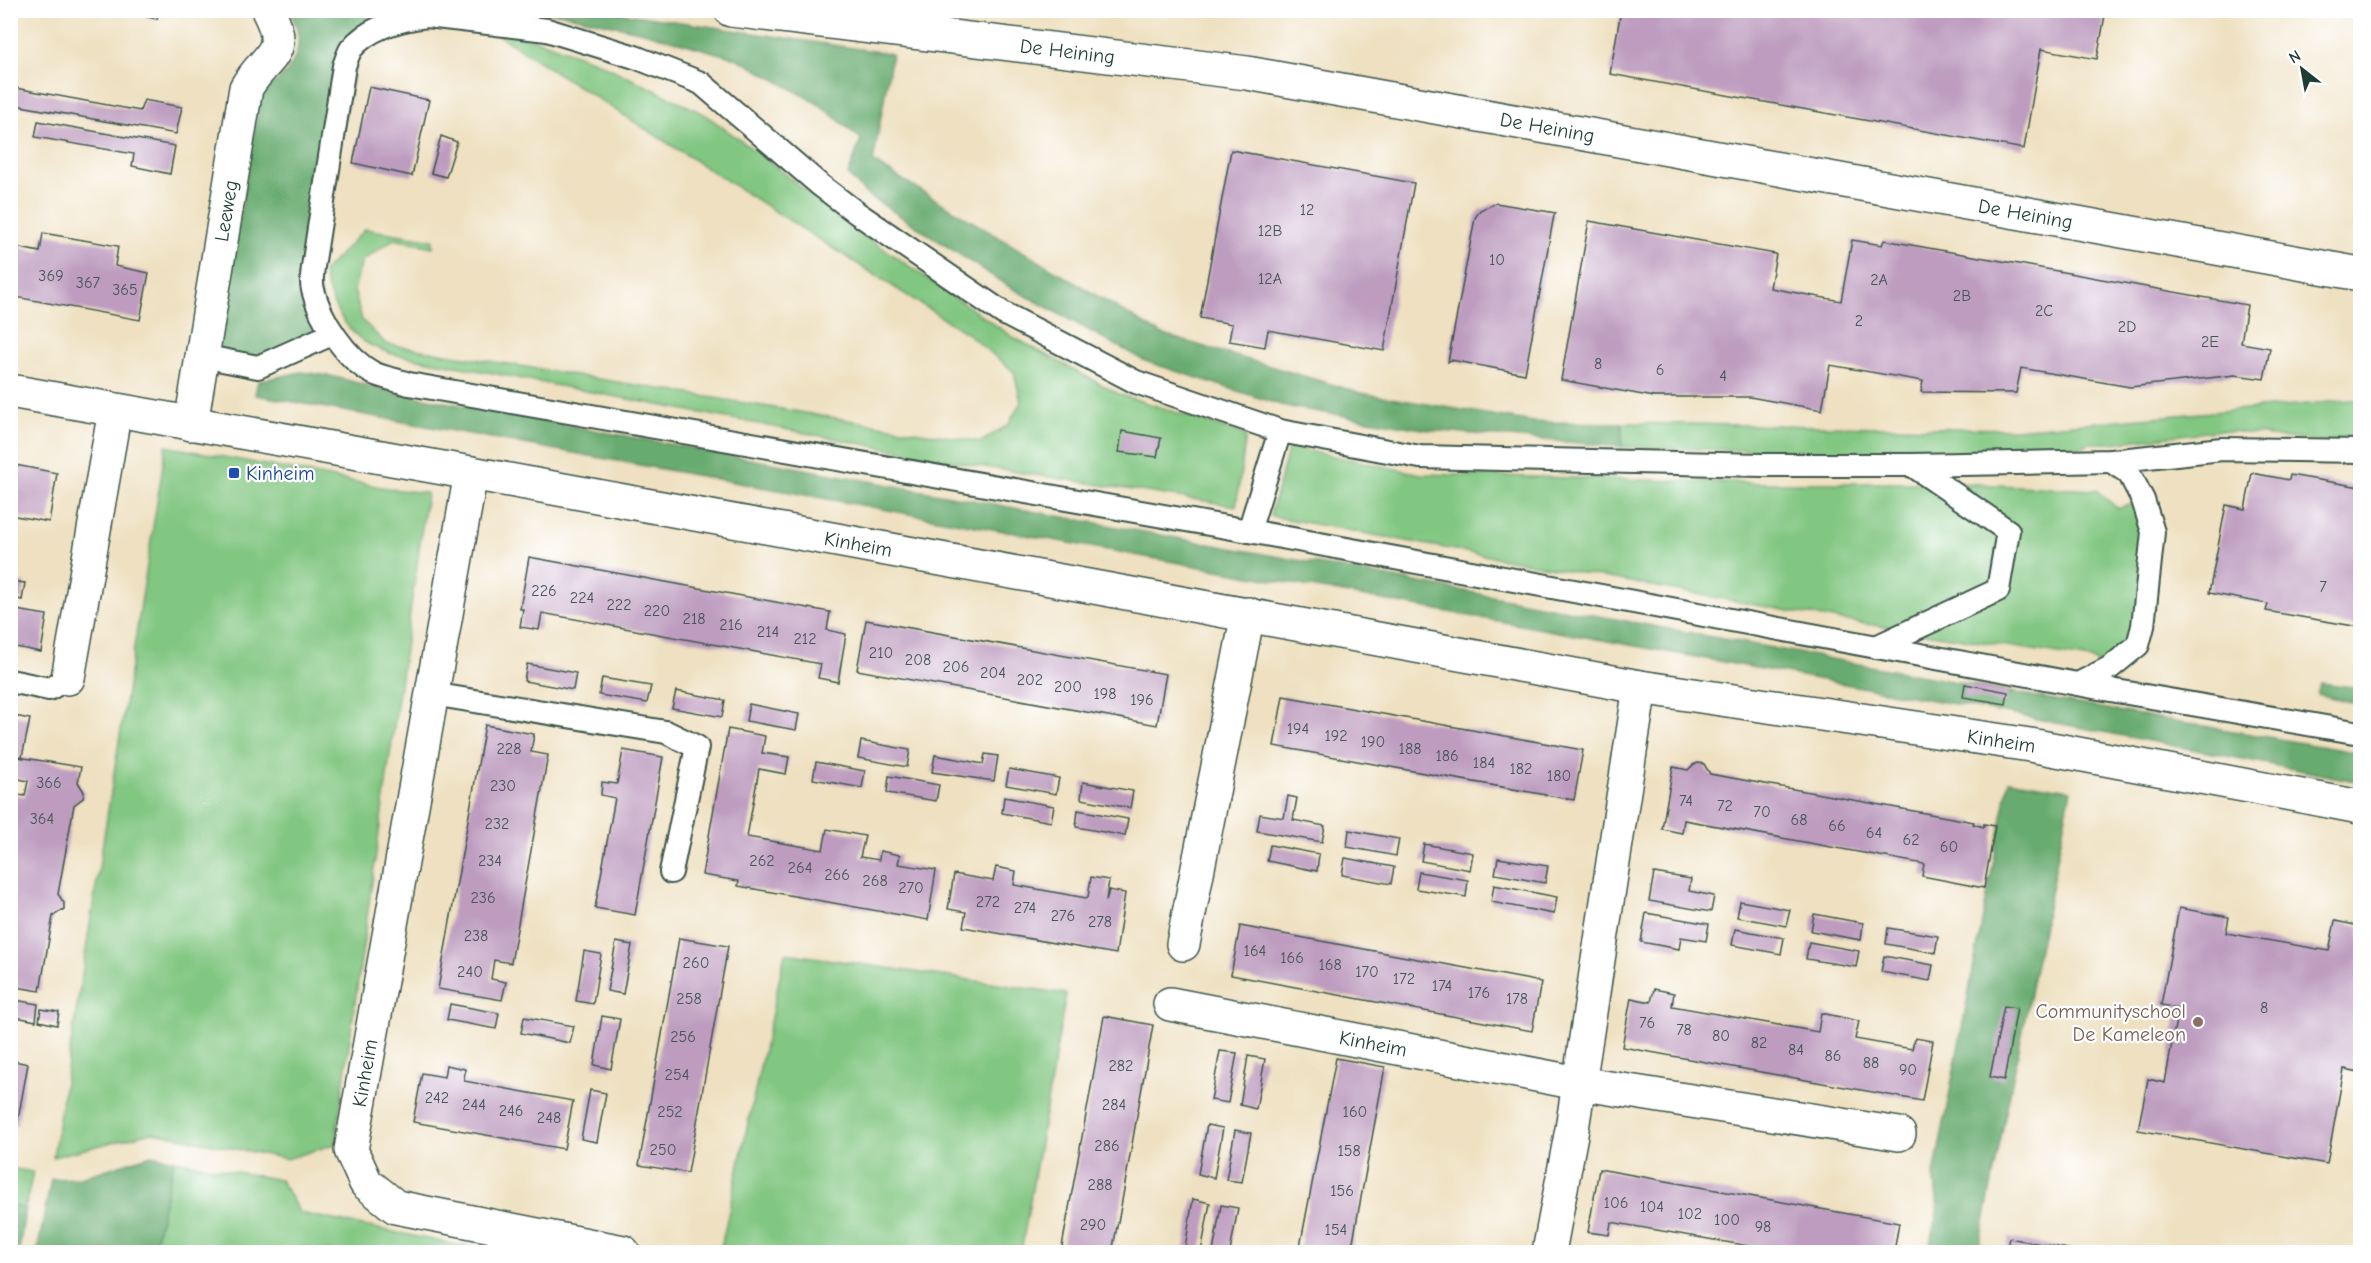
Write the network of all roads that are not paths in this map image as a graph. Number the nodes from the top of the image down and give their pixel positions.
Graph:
1 (268, 10) edge
2 (731, 10) edge
3 (2361, 274) edge
4 (333, 334) junction
5 (202, 356) junction
6 (10, 391) edge
7 (115, 410) junction
8 (191, 424) junction
9 (1280, 431) junction
10 (2361, 451) edge
11 (2111, 461) junction
12 (1912, 465) junction
13 (471, 473) junction
14 (1249, 531) junction
15 (1248, 614) junction
16 (1876, 647) junction
17 (68, 678) joint
18 (10, 681) edge
19 (2078, 684) junction
20 (1640, 687) junction
21 (432, 694) junction
22 (2361, 733) edge
23 (2361, 807) edge
24 (671, 872) dead end
25 (1183, 944) dead end
26 (1170, 1004) dead end
27 (1578, 1083) junction
28 (1899, 1134) dead end
29 (623, 1252) edge
30 (1549, 1252) edge

1 - 5 street, Leeweg
2 - 3 street, De Heining
4 - 5 lane
4 - 9 lane
4 - 14 lane
5 - 8 street, Leeweg
6 - 7 street, Kinheim
7 - 8 street, Kinheim
7 - 17 street
8 - 13 street, Kinheim
9 - 12 lane
9 - 14 lane
10 - 11 lane
11 - 12 lane
11 - 19 lane
12 - 16 lane
13 - 15 street, Kinheim
13 - 21 street, Kinheim
14 - 16 lane
15 - 20 street, Kinheim
15 - 25 street
16 - 19 lane
17 - 18 lane
19 - 22 lane
20 - 23 street, Kinheim
20 - 27 street
21 - 24 lane
21 - 29 street, Kinheim
26 - 27 street, Kinheim
27 - 28 street, Kinheim
27 - 30 street

